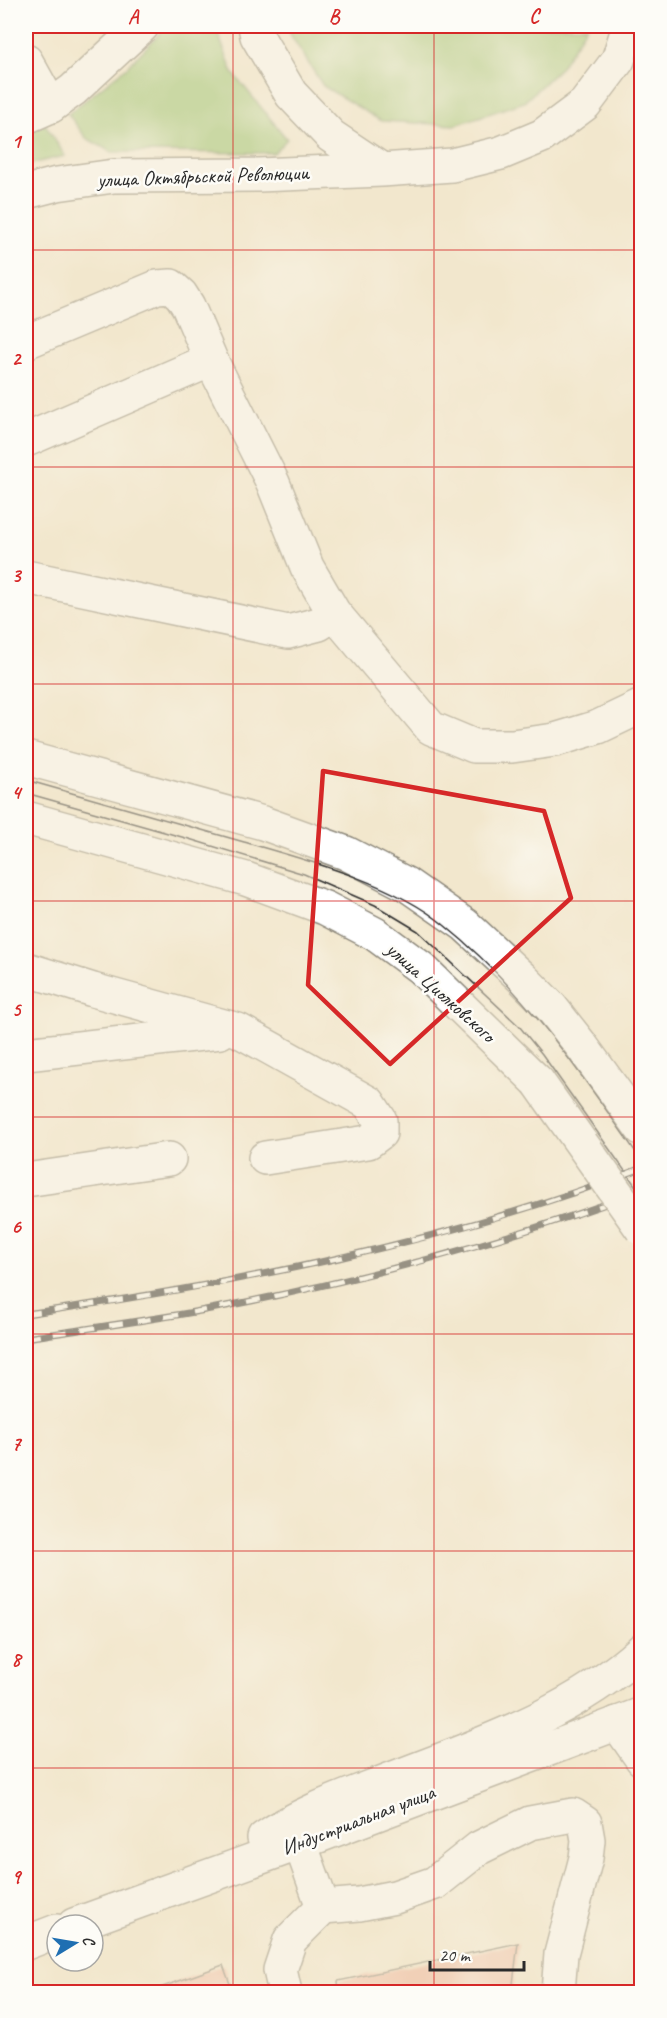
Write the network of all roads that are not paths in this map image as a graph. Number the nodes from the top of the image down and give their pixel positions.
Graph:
1 (142, 26) edge
2 (255, 26) edge
3 (629, 26) edge
4 (26, 61) edge
5 (38, 111) edge
6 (382, 170) junction
7 (26, 192) edge
8 (26, 342) edge
9 (211, 360) junction
10 (26, 440) edge
11 (26, 577) edge
12 (334, 613) junction
13 (642, 706) edge
14 (26, 758) edge
15 (26, 819) edge
16 (26, 969) edge
17 (238, 1030) junction
18 (26, 1054) edge
19 (642, 1129) edge
20 (265, 1158) dead end
21 (169, 1159) dead end
22 (26, 1180) edge
23 (642, 1229) edge
24 (642, 1650) edge
25 (629, 1718) edge
26 (642, 1759) edge
27 (300, 1843) junction
28 (208, 1875) junction
29 (323, 1907) junction
30 (105, 1913) edge
31 (45, 1936) edge
32 (26, 1943) edge
33 (285, 1992) edge
34 (558, 1992) edge

1 - 5 main road
2 - 6 main road
3 - 6 main road, улица Октябрьской Революции
4 - 5 main road
6 - 7 main road, улица Октябрьской Революции
8 - 9 main road
9 - 10 main road
9 - 12 main road
11 - 12 main road
12 - 13 main road
14 - 19 main road
15 - 23 main road, улица Циолковского, bridge
16 - 17 main road
17 - 18 main road
17 - 20 main road
21 - 22 main road
24 - 28 main road
25 - 26 main road
25 - 27 main road, Индустриальная улица
27 - 28 main road, Индустриальная улица
27 - 29 main road
28 - 30 main road, Индустриальная улица
29 - 33 main road
29 - 34 main road
31 - 32 main road

